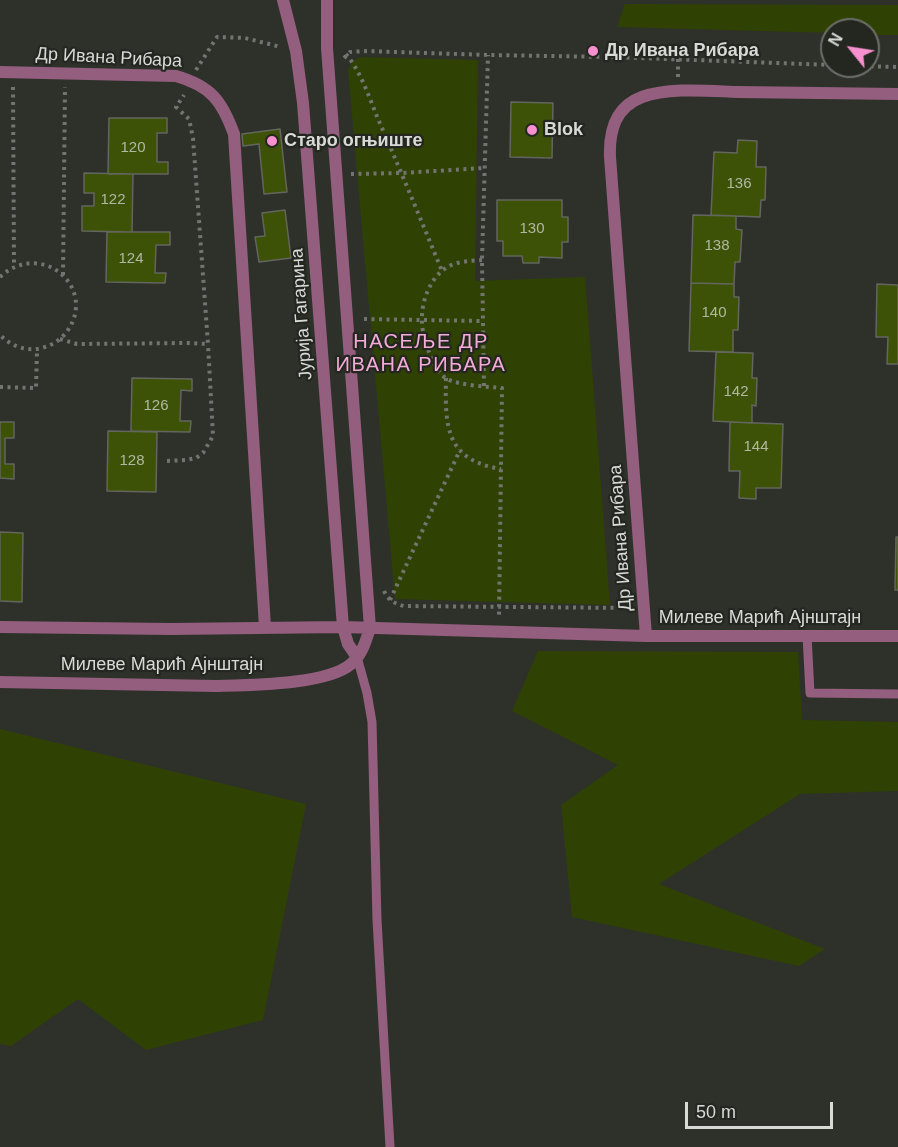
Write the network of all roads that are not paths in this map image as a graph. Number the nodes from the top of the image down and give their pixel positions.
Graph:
1 (283, 0) edge
2 (327, 0) edge
3 (6, 72) edge
4 (898, 94) edge
5 (0, 627) edge
6 (265, 627) junction
7 (343, 627) junction
8 (370, 628) junction
9 (807, 635) junction
10 (646, 636) junction
11 (898, 636) edge
12 (357, 657) junction
13 (0, 682) edge
14 (898, 694) edge
15 (390, 1147) edge

1 - 7 street, Јурија Гагарина
2 - 8 street
3 - 6 street, Др Ивана Рибара
4 - 10 street, Др Ивана Рибара
5 - 6 street, Милеве Марић Ајнштајн
6 - 7 street, Милеве Марић Ајнштајн
7 - 8 street, Милеве Марић Ајнштајн
7 - 12 street, Јурија Гагарина
8 - 10 street, Милеве Марић Ајнштајн
8 - 12 street
9 - 10 street, Милеве Марић Ајнштајн
9 - 11 street, Милеве Марић Ајнштајн
9 - 14 lane
12 - 13 street, Милеве Марић Ајнштајн
12 - 15 lane

